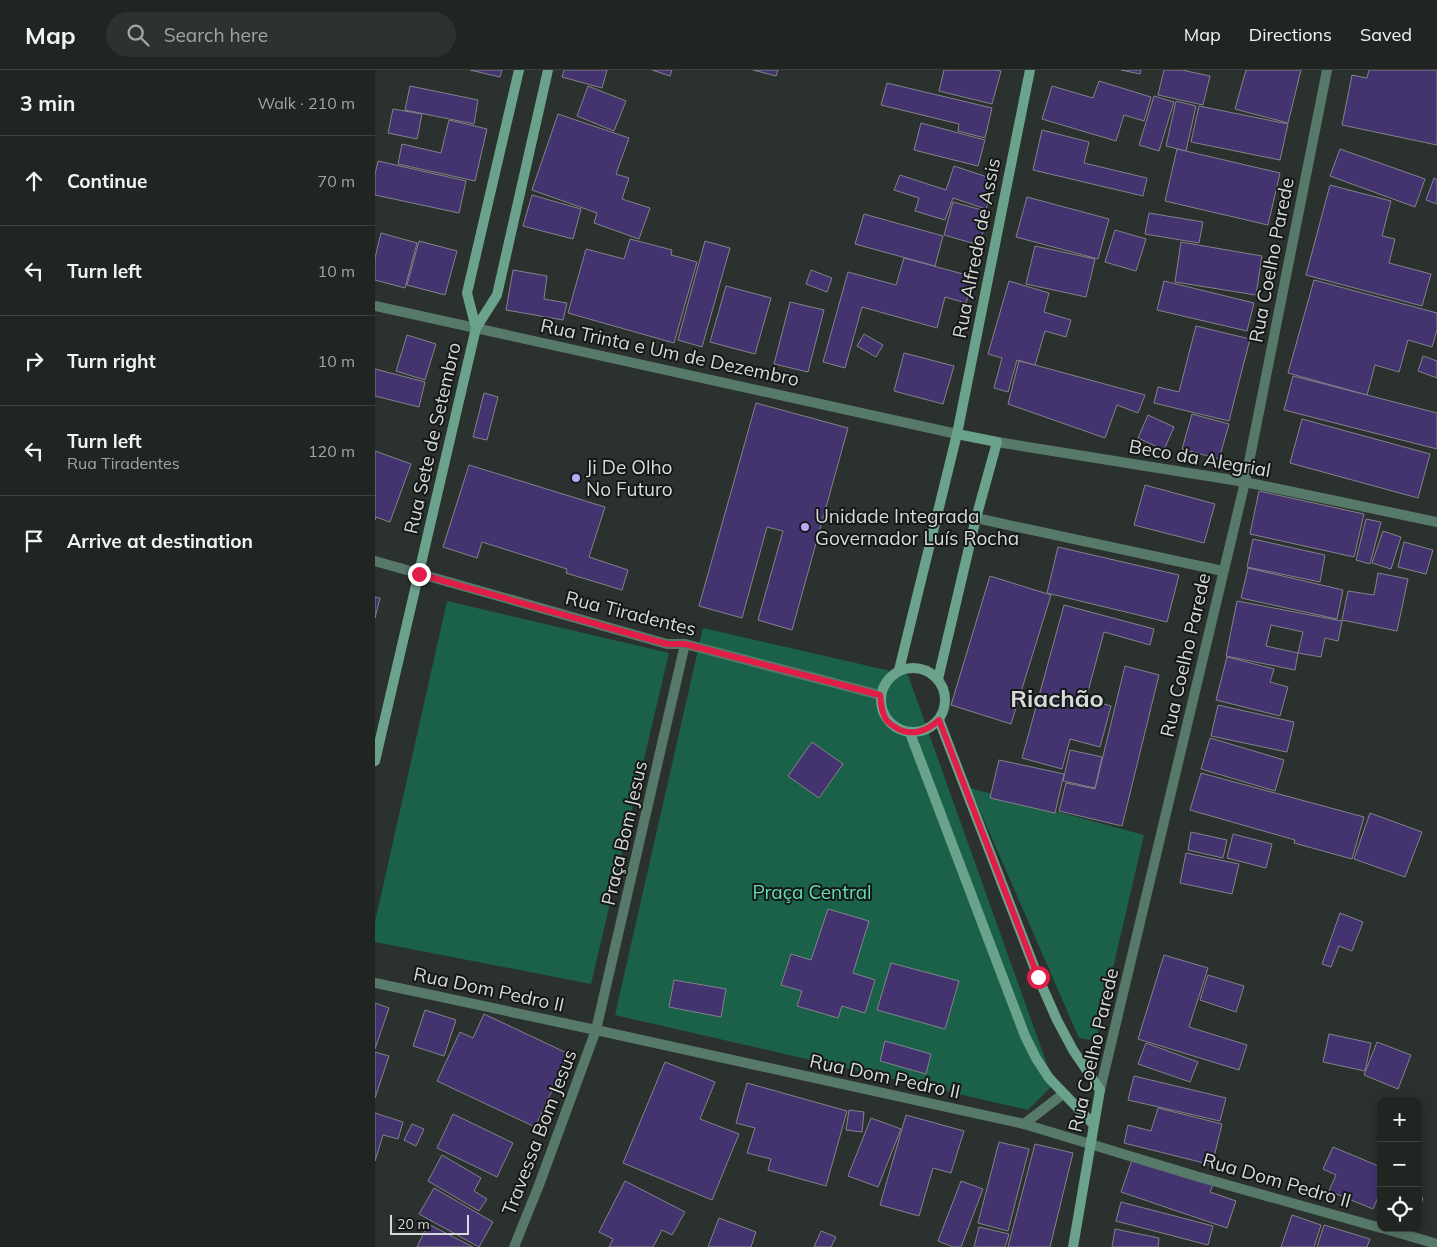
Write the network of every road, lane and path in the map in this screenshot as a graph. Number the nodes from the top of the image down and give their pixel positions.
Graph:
1 (519, 70) edge
2 (548, 70) edge
3 (1030, 70) edge
4 (1327, 70) edge
5 (375, 306) edge
6 (476, 328) junction
7 (957, 434) junction
8 (997, 442) junction
9 (1245, 482) junction
10 (976, 518) junction
11 (1437, 522) edge
12 (375, 561) edge
13 (1223, 571) junction
14 (419, 574) junction
15 (685, 644) junction
16 (899, 670) junction
17 (939, 679) junction
18 (880, 695) junction
19 (939, 720) junction
20 (910, 733) junction
21 (375, 761) edge
22 (375, 983) edge
23 (596, 1030) junction
24 (1100, 1090) junction
25 (1063, 1094) junction
26 (1024, 1124) junction
27 (1093, 1124) junction
28 (1090, 1143) junction
29 (1377, 1227) edge
30 (1396, 1232) edge
31 (1437, 1244) edge
32 (514, 1247) edge
33 (1073, 1247) edge

1 - 6 street, Rua Sete de Setembro
2 - 6 street, Rua Sete de Setembro
3 - 7 street, Rua Alfredo de Assis
4 - 9 street, Rua Coelho Parede
5 - 6 street, Rua Trinta e Um de Dezembro
6 - 7 street, Rua Trinta e Um de Dezembro
6 - 14 street, Rua Sete de Setembro
7 - 8 street, Beco da Alegrial
7 - 16 street, Rua Alfredo de Assis
8 - 9 street, Beco da Alegrial
8 - 10 street
9 - 11 street, Beco da Alegrial
9 - 13 street, Rua Coelho Parede
10 - 13 street
10 - 17 street
12 - 14 street, Rua Tiradentes
13 - 24 street, Rua Coelho Parede
14 - 15 street, Rua Tiradentes
14 - 21 street, Rua Sete de Setembro
15 - 18 street, Rua Tiradentes
15 - 23 street, Praça Bom Jesus
16 - 17 street
16 - 18 street
17 - 19 street
18 - 20 street
19 - 20 street
19 - 24 street
20 - 25 street
22 - 23 street, Rua Dom Pedro II
23 - 26 street, Rua Dom Pedro II
23 - 32 street, Travessa Bom Jesus
24 - 27 street, Rua Coelho Parede
25 - 26 street
25 - 27 street
26 - 28 street, Rua Dom Pedro II
27 - 28 street, Rua Coelho Parede
28 - 29 street, Rua Dom Pedro II
28 - 33 street, Rua Coelho Parede
30 - 31 street, Rua Dom Pedro II

